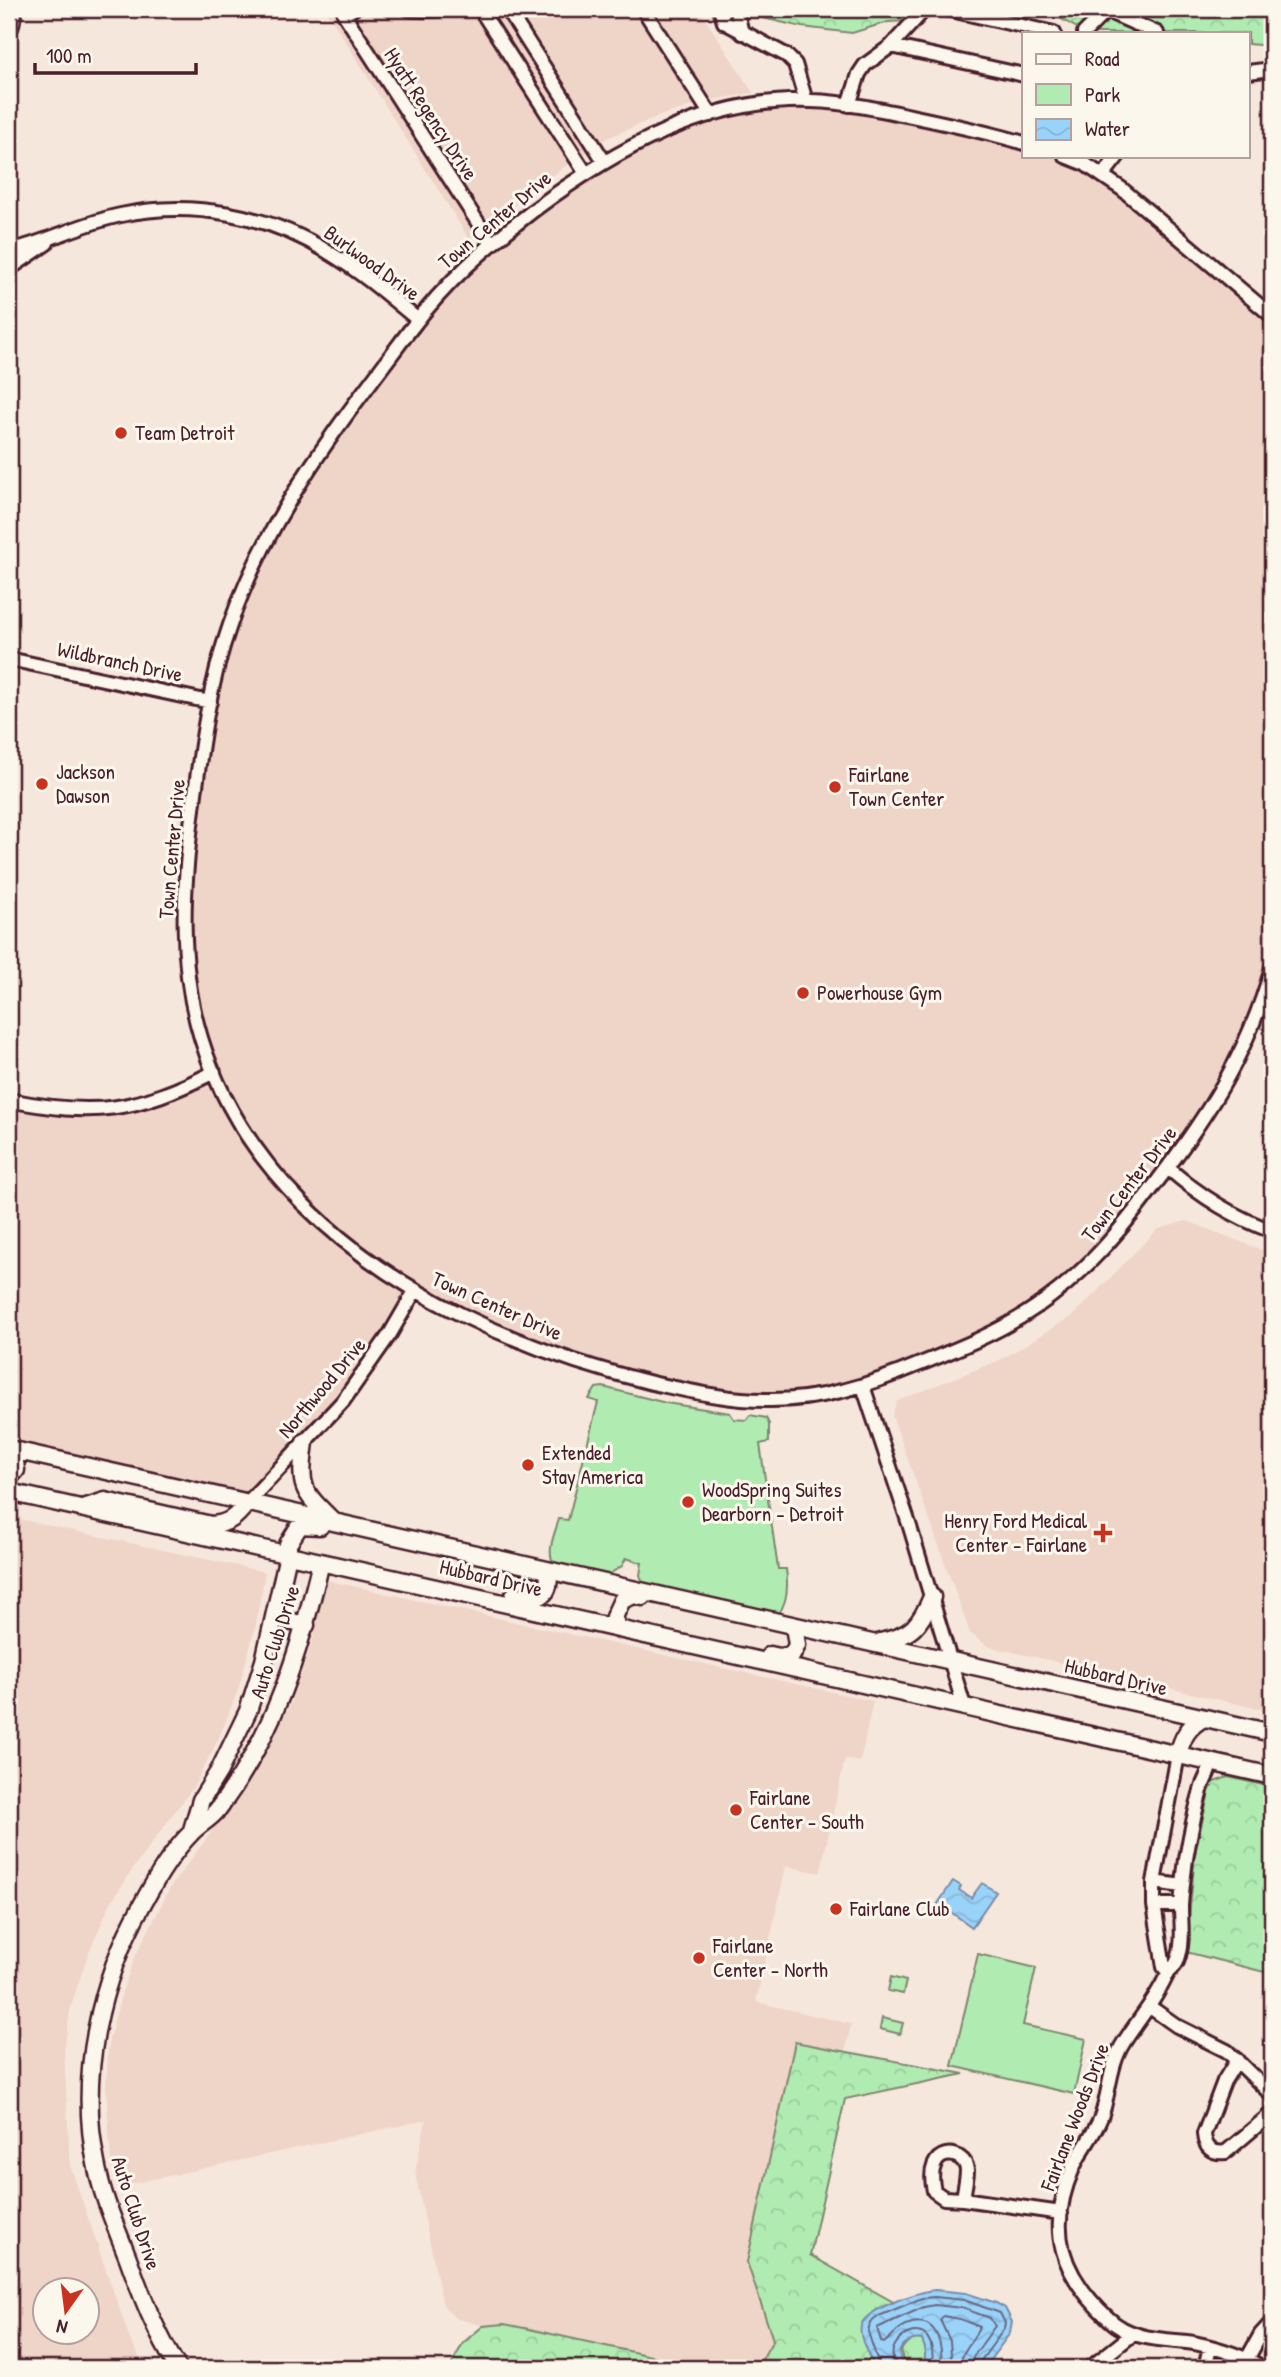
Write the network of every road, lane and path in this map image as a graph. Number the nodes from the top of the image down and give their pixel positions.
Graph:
1 (12, 9) edge
2 (353, 9) edge
3 (409, 9) edge
4 (443, 9) edge
5 (480, 9) edge
6 (508, 9) edge
7 (643, 9) edge
8 (720, 9) edge
9 (736, 9) edge
10 (928, 9) edge
11 (946, 9) edge
12 (1104, 10) edge
13 (9, 25) edge
14 (1050, 32) edge
15 (1085, 32) edge
16 (1155, 32) edge
17 (742, 33) junction
18 (891, 46) junction
19 (1272, 69) edge
20 (1250, 72) edge
21 (548, 73) junction
22 (1022, 75) edge
23 (529, 85) junction
24 (806, 101) junction
25 (849, 105) junction
26 (710, 115) junction
27 (1022, 142) edge
28 (1070, 158) edge
29 (1116, 158) edge
30 (604, 161) junction
31 (585, 172) junction
32 (1102, 175) junction
33 (58, 235) junction
34 (491, 243) junction
35 (9, 251) edge
36 (9, 269) edge
37 (1272, 316) edge
38 (418, 320) junction
39 (13, 659) edge
40 (210, 702) junction
41 (1272, 968) edge
42 (214, 1072) junction
43 (9, 1101) edge
44 (1168, 1168) junction
45 (1272, 1231) edge
46 (415, 1291) junction
47 (863, 1386) junction
48 (305, 1442) junction
49 (9, 1449) edge
50 (9, 1454) edge
51 (9, 1478) edge
52 (9, 1492) edge
53 (247, 1503) junction
54 (81, 1508) junction
55 (334, 1522) junction
56 (449, 1548) junction
57 (288, 1555) junction
58 (321, 1562) junction
59 (548, 1571) junction
60 (412, 1582) junction
61 (932, 1597) junction
62 (701, 1604) junction
63 (274, 1619) junction
64 (306, 1625) junction
65 (794, 1626) junction
66 (618, 1628) junction
67 (869, 1642) junction
68 (685, 1643) junction
69 (950, 1660) junction
70 (258, 1684) junction
71 (964, 1706) junction
72 (274, 1715) junction
73 (1204, 1718) junction
74 (1272, 1733) edge
75 (237, 1737) junction
76 (256, 1749) junction
77 (1178, 1755) junction
78 (1211, 1762) junction
79 (1272, 1776) edge
80 (191, 1833) junction
81 (1154, 1882) junction
82 (1182, 1886) junction
83 (1154, 1905) junction
84 (1181, 1905) junction
85 (1168, 1972) junction
86 (1150, 2007) junction
87 (1237, 2060) junction
88 (1272, 2095) edge
89 (1272, 2113) edge
90 (963, 2199) dead end
91 (1061, 2213) junction
92 (1272, 2322) edge
93 (1133, 2334) junction
94 (1210, 2347) junction
95 (1247, 2359) junction
96 (178, 2368) edge
97 (1090, 2368) edge
98 (1205, 2368) edge
99 (1263, 2368) edge

1 - 13 main road
2 - 34 street, Hyatt Regency Drive
3 - 4 street
5 - 23 street
6 - 21 street
7 - 26 street
8 - 17 street
9 - 17 street
10 - 18 street
11 - 14 street
12 - 15 street
12 - 16 street
17 - 24 street
18 - 22 street
18 - 25 street
19 - 20 street
21 - 23 street
21 - 30 street
23 - 31 street
24 - 25 street, Town Center Drive
24 - 26 street, Town Center Drive
25 - 27 street, Town Center Drive
26 - 30 street, Town Center Drive
28 - 32 street
29 - 32 street
30 - 31 street, Town Center Drive
31 - 34 street, Town Center Drive
32 - 37 street
33 - 35 street, Burlwood Drive
33 - 36 street, Burlwood Drive
33 - 38 street, Burlwood Drive
34 - 38 street, Town Center Drive
38 - 40 street, Town Center Drive
39 - 40 street, Wildbranch Drive
40 - 42 street, Town Center Drive
41 - 44 street, Town Center Drive
42 - 43 street
42 - 46 street, Town Center Drive
44 - 45 street
44 - 47 street, Town Center Drive
46 - 47 street, Town Center Drive
46 - 48 street, Northwood Drive
47 - 61 street
48 - 53 street, Northwood Drive
48 - 55 street
49 - 53 street, Hubbard Drive
50 - 51 street
52 - 54 street, Hubbard Drive
53 - 54 street
53 - 55 street, Hubbard Drive
54 - 57 street, Hubbard Drive
55 - 56 street, Hubbard Drive
56 - 57 street, Auto Club Drive
56 - 59 street, Hubbard Drive
57 - 58 street, Hubbard Drive
57 - 63 street, Auto Club Drive
58 - 60 street, Hubbard Drive
58 - 64 street, Auto Club Drive
59 - 60 street
59 - 62 street, Hubbard Drive
60 - 66 street, Hubbard Drive
61 - 67 street
61 - 69 street
62 - 65 street, Hubbard Drive
62 - 66 street
63 - 64 street
63 - 70 street, Auto Club Drive
64 - 72 street, Auto Club Drive
65 - 67 street, Hubbard Drive
65 - 68 street
66 - 68 street, Hubbard Drive
67 - 69 street, Hubbard Drive
68 - 71 street, Hubbard Drive
69 - 71 street
69 - 73 street, Hubbard Drive
70 - 72 street
70 - 75 street, Auto Club Drive
71 - 77 street, Hubbard Drive
72 - 76 street, Auto Club Drive
73 - 74 street, Hubbard Drive
73 - 77 street
75 - 76 street
75 - 80 street, Auto Club Drive
76 - 80 street, Auto Club Drive
77 - 78 street, Hubbard Drive
77 - 81 street
78 - 79 street, Hubbard Drive
78 - 82 street, Fairlane Woods Drive
80 - 96 street, Auto Club Drive
81 - 82 street
81 - 83 street
82 - 84 street, Fairlane Woods Drive
83 - 84 street
83 - 85 street
84 - 85 street, Fairlane Woods Drive
85 - 86 street, Fairlane Woods Drive
86 - 87 street
86 - 91 street, Fairlane Woods Drive
87 - 88 street
87 - 89 street
90 - 91 street
91 - 93 street, Fairlane Woods Drive
92 - 95 street
93 - 94 street, Fairlane Woods Drive
93 - 97 street
94 - 95 street, Fairlane Woods Drive
94 - 98 street
95 - 99 street, Fairlane Woods Drive

